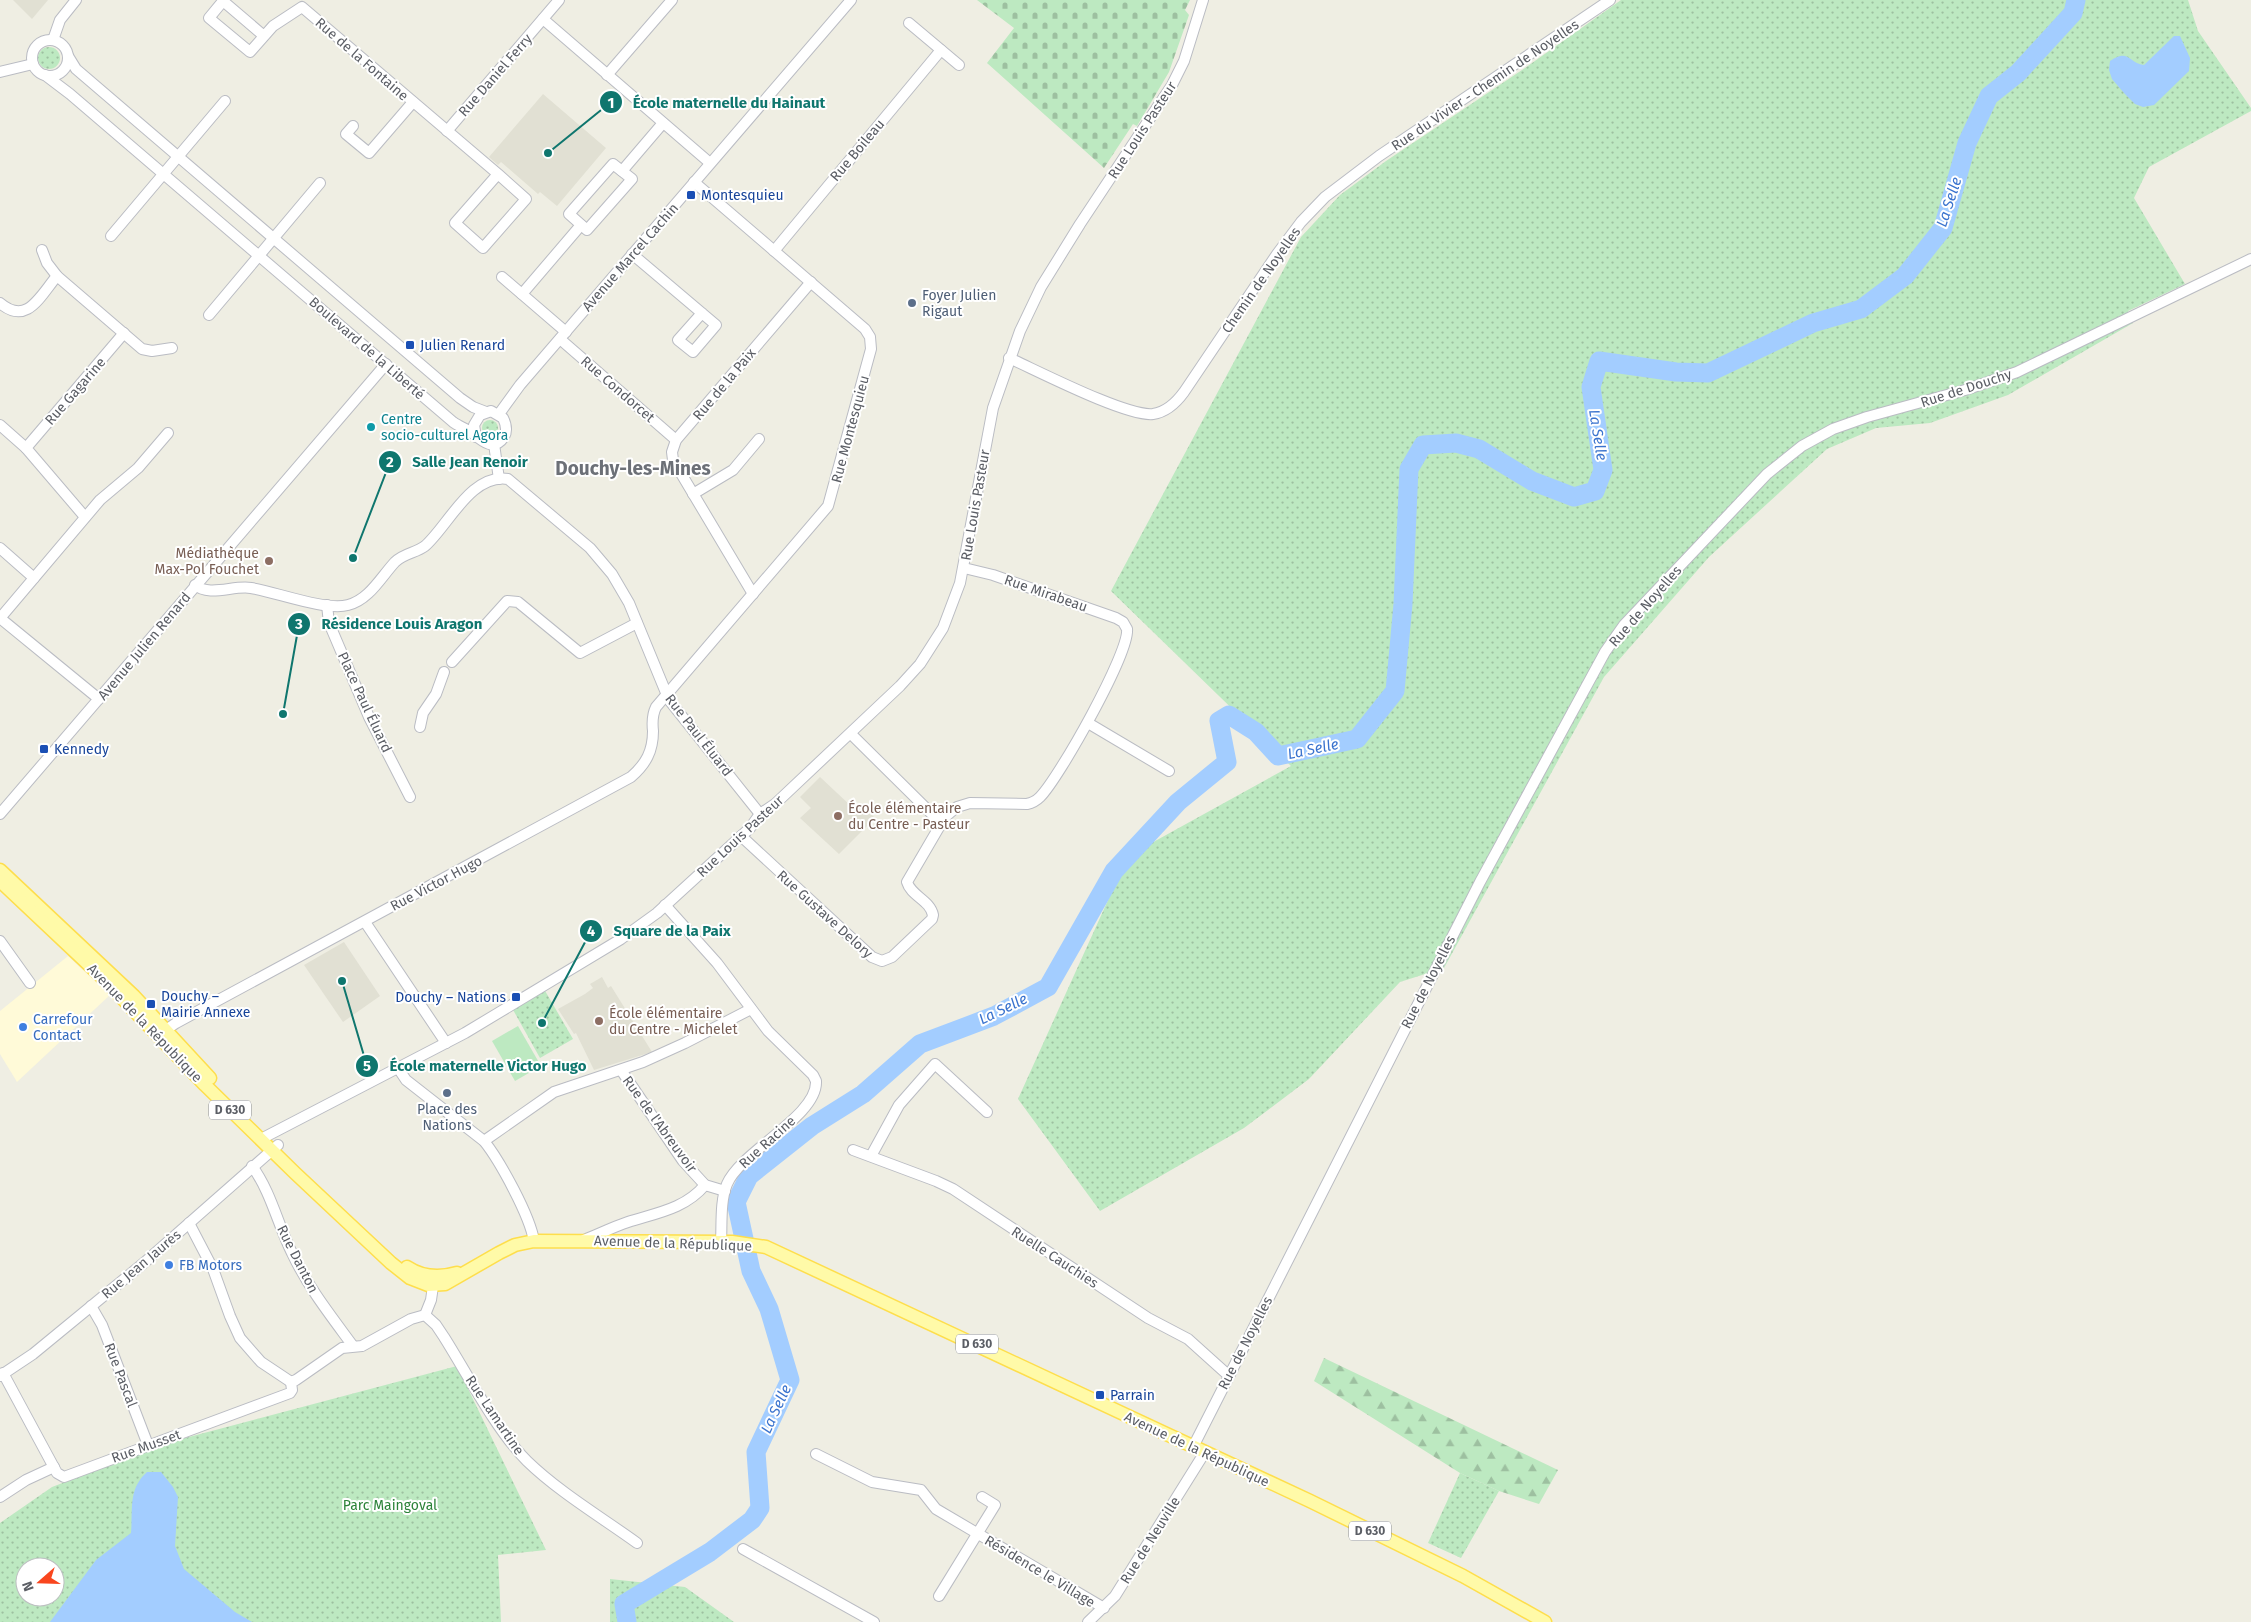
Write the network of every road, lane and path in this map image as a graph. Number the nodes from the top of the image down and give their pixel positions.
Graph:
1 (76, 0) edge
2 (559, 0) edge
3 (672, 0) edge
4 (851, 0) edge
5 (1202, 0) edge
6 (1610, 0) edge
7 (306, 4) edge
8 (543, 19) junction
9 (909, 23) dead end
10 (264, 36) junction
11 (53, 40) junction
12 (941, 50) junction
13 (68, 56) junction
14 (33, 64) junction
15 (959, 65) dead end
16 (0, 72) edge
17 (46, 75) junction
18 (607, 75) junction
19 (225, 101) dead end
20 (413, 102) junction
21 (663, 123) junction
22 (353, 126) dead end
23 (447, 131) junction
24 (178, 157) junction
25 (710, 163) junction
26 (1360, 170) joint
27 (622, 172) junction
28 (164, 174) junction
29 (498, 174) junction
30 (694, 182) junction
31 (320, 183) dead end
32 (581, 225) junction
33 (111, 236) dead end
34 (274, 238) junction
35 (42, 250) dead end
36 (774, 251) junction
37 (632, 254) junction
38 (259, 256) junction
39 (2251, 259) edge
40 (57, 276) junction
41 (502, 277) dead end
42 (811, 282) junction
43 (522, 294) junction
44 (0, 303) edge
45 (702, 313) dead end
46 (209, 315) dead end
47 (124, 333) junction
48 (563, 335) junction
49 (172, 348) dead end
50 (1009, 358) junction
51 (386, 364) junction
52 (486, 412) junction
53 (499, 414) junction
54 (0, 426) edge
55 (168, 433) dead end
56 (476, 437) junction
57 (759, 439) dead end
58 (676, 440) junction
59 (494, 444) junction
60 (26, 448) junction
61 (499, 478) junction
62 (693, 494) junction
63 (85, 517) junction
64 (1702, 541) joint
65 (0, 548) edge
66 (964, 568) junction
67 (34, 578) junction
68 (195, 585) junction
69 (753, 594) junction
70 (327, 604) junction
71 (0, 617) edge
72 (637, 623) junction
73 (452, 662) dead end
74 (444, 672) dead end
75 (666, 695) junction
76 (99, 699) junction
77 (1088, 723) junction
78 (420, 727) dead end
79 (851, 734) junction
80 (1169, 771) dead end
81 (410, 798) dead end
82 (0, 814) edge
83 (760, 814) junction
84 (941, 823) junction
85 (741, 836) junction
86 (2, 880) edge
87 (665, 905) junction
88 (365, 922) junction
89 (0, 942) edge
90 (30, 983) dead end
91 (751, 1009) junction
92 (162, 1033) junction
93 (446, 1043) junction
94 (398, 1068) junction
95 (621, 1070) junction
96 (987, 1112) dead end
97 (484, 1141) junction
98 (269, 1142) junction
99 (852, 1150) dead end
100 (871, 1156) junction
101 (252, 1166) junction
102 (705, 1185) junction
103 (725, 1191) junction
104 (189, 1223) junction
105 (584, 1240) junction
106 (534, 1241) junction
107 (726, 1242) junction
108 (434, 1280) junction
109 (91, 1306) junction
110 (425, 1316) junction
111 (352, 1346) junction
112 (2, 1374) edge
113 (1228, 1375) junction
114 (290, 1382) junction
115 (148, 1445) junction
116 (1192, 1446) junction
117 (1205, 1452) junction
118 (816, 1454) dead end
119 (54, 1467) junction
120 (0, 1497) edge
121 (982, 1497) dead end
122 (977, 1533) junction
123 (637, 1543) dead end
124 (743, 1549) dead end
125 (939, 1596) dead end
126 (1104, 1608) junction
127 (874, 1622) edge
128 (1088, 1622) edge
129 (1545, 1622) edge

1 - 11 street
2 - 8 street, Rue Daniel Ferry
3 - 18 street
4 - 25 street, Avenue Marcel Cachin
5 - 50 street, Rue Louis Pasteur
6 - 26 street, Rue du Vivier - Chemin de Noyelles
7 - 10 street, Rue de la Fontaine
7 - 20 street, Rue de la Fontaine
8 - 18 street
8 - 23 street, Rue Daniel Ferry
9 - 12 street
10 - 10 street, Rue de la Fontaine
11 - 13 street
11 - 14 street
12 - 15 street
12 - 36 street, Rue Boileau
13 - 17 street
13 - 24 street, Boulevard de la Liberté
14 - 16 street
14 - 17 street
17 - 28 street, Boulevard de la Liberté
18 - 21 street
19 - 24 street
20 - 22 street, Rue de la Fontaine
20 - 23 street, Rue de la Fontaine
21 - 25 street
21 - 27 street
23 - 29 street, Rue de la Fontaine
24 - 28 street
24 - 34 street, Boulevard de la Liberté
25 - 30 street, Avenue Marcel Cachin
26 - 50 street, Chemin de Noyelles
27 - 32 street
27 - 32 street
28 - 33 street
28 - 38 street, Boulevard de la Liberté
29 - 29 street, Rue de la Fontaine
30 - 36 street, Rue Montesquieu
30 - 37 street, Avenue Marcel Cachin
31 - 34 street
32 - 43 street
34 - 38 street
34 - 52 street, Boulevard de la Liberté
35 - 40 street
36 - 42 street, Rue Montesquieu
37 - 45 street
37 - 48 street, Avenue Marcel Cachin
38 - 46 street
38 - 51 street, Boulevard de la Liberté
39 - 64 street, Rue de Douchy
40 - 44 street
40 - 47 street
41 - 43 street
42 - 58 street, Rue de la Paix
42 - 69 street, Rue Montesquieu
43 - 48 street
47 - 49 street
47 - 60 street, Rue Gagarine
48 - 53 street, Avenue Marcel Cachin
48 - 58 street, Rue Condorcet
50 - 66 street, Rue Louis Pasteur
51 - 56 street, Boulevard de la Liberté
51 - 68 street, Avenue Julien Renard
52 - 53 street
52 - 56 street
53 - 59 street
54 - 60 street
55 - 63 street
56 - 59 street
57 - 62 street
58 - 62 street
59 - 61 street
60 - 63 street
61 - 70 street
61 - 72 street, Rue Paul Éluard
62 - 69 street
63 - 67 street
64 - 113 street, Rue de Noyelles
65 - 67 street
66 - 77 street, Rue Mirabeau
66 - 79 street, Rue Louis Pasteur
67 - 71 street
68 - 70 street
68 - 76 street, Avenue Julien Renard
69 - 75 street, Rue Montesquieu
70 - 81 street, Place Paul Éluard
71 - 76 street
72 - 73 street
72 - 75 street, Rue Paul Éluard
74 - 78 street
75 - 83 street, Rue Paul Éluard
75 - 88 street, Rue Victor Hugo
76 - 82 street, Avenue Julien Renard
77 - 80 street
77 - 84 street
79 - 83 street, Rue Louis Pasteur
79 - 84 street
83 - 85 street, Rue Louis Pasteur
84 - 85 street, Rue Gustave Delory
85 - 87 street, Rue Louis Pasteur
86 - 92 main road, Avenue de la République / D 630
87 - 91 street
87 - 93 street, Rue Louis Pasteur
88 - 92 street, Rue Victor Hugo
88 - 93 street
89 - 90 street
91 - 95 street
91 - 103 street, Rue Racine
92 - 98 main road, Avenue de la République / D 630
93 - 94 street, Rue Louis Pasteur
94 - 97 street
94 - 98 street, Rue Louis Pasteur
95 - 97 street
95 - 102 street, Rue de l'Abreuvoir
96 - 100 street
97 - 106 street
98 - 101 street, Rue Jean Jaurès
98 - 108 main road, Avenue de la République / D 630
99 - 100 street, Ruelle Cauchies
100 - 113 street, Ruelle Cauchies
101 - 104 street, Rue Jean Jaurès
101 - 111 street, Rue Danton
102 - 103 street, Rue de l'Abreuvoir
102 - 105 street, Avenue de la République
103 - 107 street, Rue Racine
104 - 109 street, Rue Jean Jaurès
104 - 114 street
105 - 106 main road, Avenue de la République / D 630
105 - 107 main road, Avenue de la République / D 630
106 - 108 main road, Avenue de la République / D 630
107 - 116 main road, Avenue de la République / D 630
108 - 110 street
109 - 112 street, Rue Jean Jaurès
109 - 115 street, Rue Pascal
110 - 111 street
110 - 123 street, Rue Lamartine
111 - 114 street
112 - 119 street
113 - 116 street, Rue de Noyelles
114 - 115 street, Rue Musset
115 - 119 street, Rue Musset
116 - 117 main road, Avenue de la République / D 630
117 - 126 street, Rue de Neuville
117 - 129 main road, Avenue de la République / D 630
118 - 122 street, Résidence le Village
119 - 120 street
121 - 122 street, Résidence le Village
122 - 125 street, Résidence le Village
122 - 126 street, Résidence le Village
124 - 127 street
126 - 128 street, Rue de Neuville

